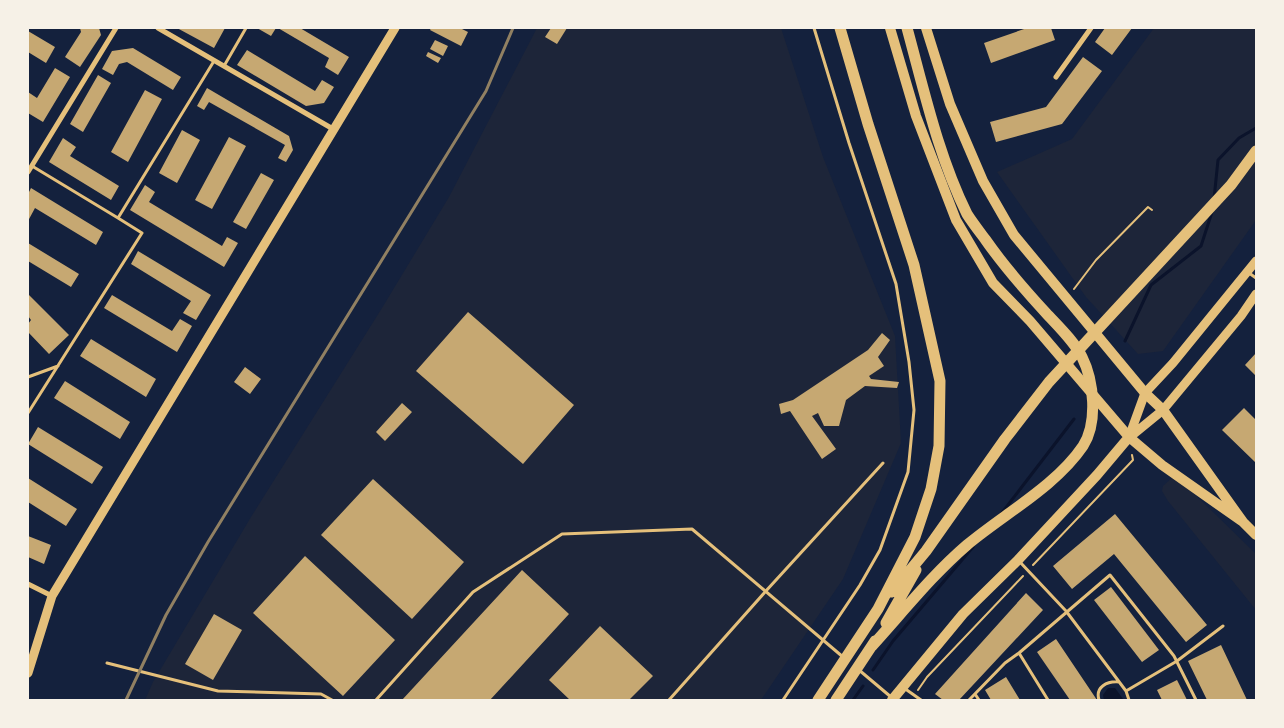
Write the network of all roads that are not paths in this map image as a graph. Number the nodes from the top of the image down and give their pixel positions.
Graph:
1 (116, 28) edge
2 (158, 28) edge
3 (246, 28) edge
4 (395, 28) edge
5 (814, 28) edge
6 (840, 28) edge
7 (890, 28) edge
8 (907, 28) edge
9 (926, 28) edge
10 (1091, 28) edge
11 (215, 60) junction
12 (224, 66) junction
13 (1056, 77) dead end
14 (333, 129) junction
15 (1256, 151) edge
16 (31, 166) junction
17 (28, 172) edge
18 (118, 218) junction
19 (1256, 260) edge
20 (1248, 273) junction
21 (1256, 278) edge
22 (1256, 294) edge
23 (58, 366) junction
24 (28, 377) edge
25 (1146, 394) junction
26 (1163, 410) junction
27 (28, 413) edge
28 (1129, 437) junction
29 (883, 463) dead end
30 (1243, 522) junction
31 (1256, 535) edge
32 (926, 551) junction
33 (1018, 560) junction
34 (28, 584) edge
35 (765, 592) junction
36 (52, 596) junction
37 (878, 609) junction
38 (1066, 612) junction
39 (1223, 626) dead end
40 (872, 646) junction
41 (1019, 653) junction
42 (848, 661) dead end
43 (1177, 661) junction
44 (107, 664) dead end
45 (855, 667) dead end
46 (28, 673) edge
47 (1120, 682) junction
48 (902, 686) junction
49 (1126, 691) junction
50 (975, 694) junction
51 (332, 700) edge
52 (376, 700) edge
53 (669, 700) edge
54 (783, 700) edge
55 (818, 700) edge
56 (836, 700) edge
57 (892, 700) edge
58 (922, 700) edge
59 (970, 700) edge
60 (979, 700) edge
61 (1048, 700) edge
62 (1099, 700) edge
63 (1129, 700) edge
64 (1196, 700) edge

1 - 16 street
2 - 11 street
3 - 12 lane
4 - 14 street
5 - 54 lane
6 - 37 highway
7 - 28 main road
8 - 40 highway
9 - 25 main road
10 - 13 street
11 - 12 street
11 - 18 lane
12 - 14 street
14 - 36 street
15 - 32 highway
16 - 17 street
16 - 18 lane
18 - 23 lane
19 - 20 street
20 - 21 lane
20 - 25 street
22 - 26 street
23 - 24 lane
23 - 27 lane
25 - 26 main road
25 - 28 street
26 - 28 street
26 - 30 main road
28 - 30 main road
28 - 33 main road
29 - 35 lane
30 - 31 main road
32 - 37 highway
32 - 40 highway
33 - 38 lane
33 - 48 main road
34 - 36 street
35 - 42 lane
35 - 52 lane
35 - 53 lane
36 - 46 street
37 - 55 highway
38 - 41 lane
38 - 43 lane
38 - 47 lane
39 - 43 lane
40 - 56 highway
41 - 50 lane
41 - 61 lane
43 - 49 lane
43 - 64 lane
44 - 51 lane
45 - 57 lane
47 - 49 lane
47 - 62 lane
48 - 57 main road
48 - 58 lane
49 - 63 lane
50 - 59 lane
50 - 60 lane

